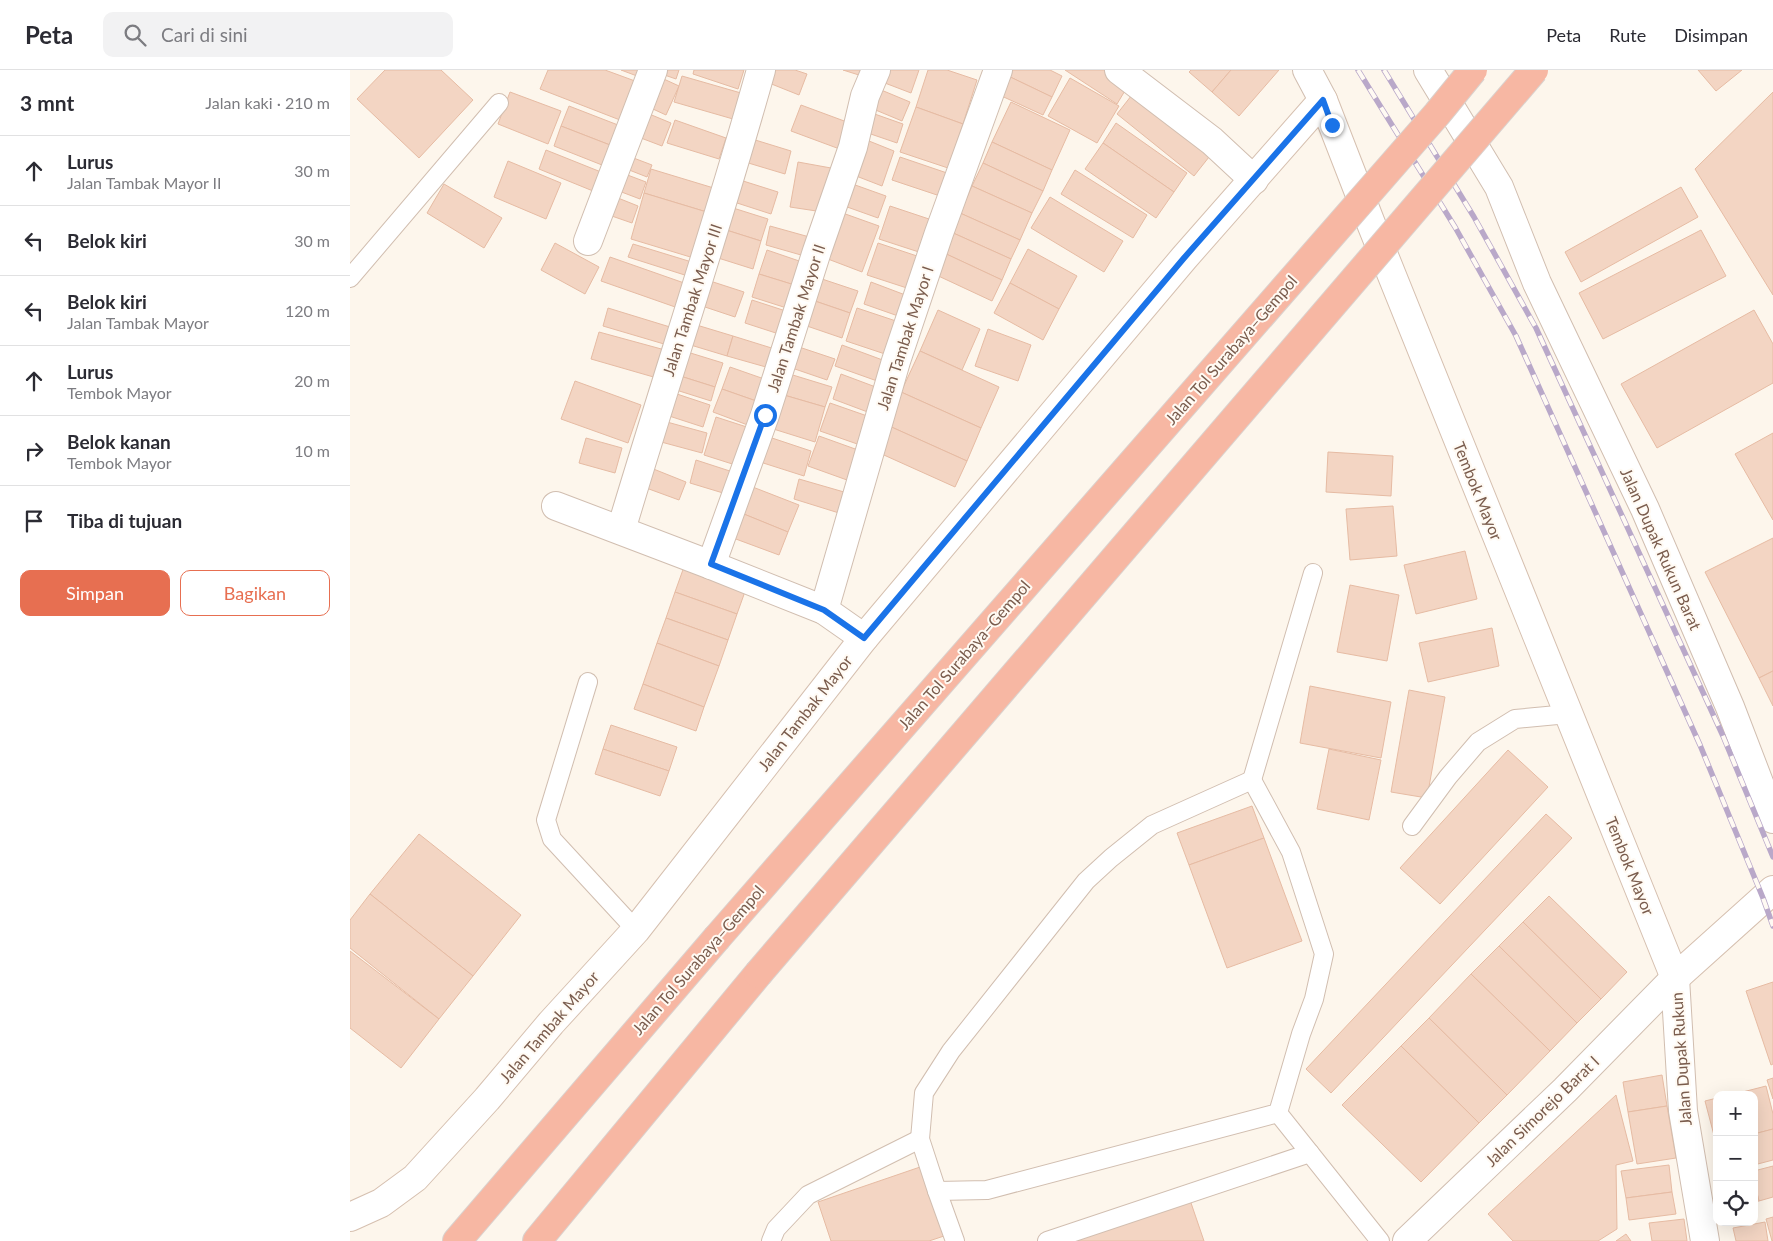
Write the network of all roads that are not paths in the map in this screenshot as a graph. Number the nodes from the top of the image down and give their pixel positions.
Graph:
1 (653, 70) edge
2 (761, 70) edge
3 (876, 70) edge
4 (998, 70) edge
5 (1119, 70) edge
6 (1306, 70) edge
7 (1428, 70) edge
8 (1473, 70) edge
9 (1534, 70) edge
10 (1323, 100) junction
11 (499, 103) dead end
12 (1254, 180) junction
13 (588, 241) dead end
14 (350, 278) edge
15 (556, 506) dead end
16 (621, 530) junction
17 (711, 564) junction
18 (1312, 573) dead end
19 (824, 610) junction
20 (864, 638) junction
21 (588, 682) dead end
22 (1568, 714) junction
23 (1252, 780) junction
24 (1773, 820) edge
25 (1412, 826) dead end
26 (1773, 890) edge
27 (636, 930) junction
28 (1675, 978) junction
29 (1278, 1113) junction
30 (920, 1139) junction
31 (1310, 1153) junction
32 (937, 1191) junction
33 (350, 1217) edge
34 (457, 1241) edge
35 (536, 1241) edge
36 (772, 1241) edge
37 (955, 1241) edge
38 (1047, 1241) edge
39 (1380, 1241) edge
40 (1407, 1241) edge
41 (1705, 1241) edge

1 - 13 street
2 - 16 street, Jalan Tambak Mayor III
3 - 17 street, Jalan Tambak Mayor II
4 - 19 street, Jalan Tambak Mayor I
5 - 12 street
6 - 10 street, Tembok Mayor
7 - 24 street, Jalan Dupak Rukun Barat
8 - 34 highway, Jalan Tol Surabaya–Gempol, bridge
9 - 35 highway, bridge
10 - 12 street
10 - 22 street, Tembok Mayor
11 - 14 lane
12 - 20 street, Jalan Tambak Mayor
15 - 16 street
16 - 17 street
17 - 19 street
18 - 23 lane
19 - 20 street
20 - 27 street, Jalan Tambak Mayor
21 - 27 lane
22 - 25 lane
22 - 28 street, Tembok Mayor
23 - 29 lane
23 - 30 lane
26 - 28 street, Jalan Dupak Rukun
27 - 33 street, Jalan Tambak Mayor
28 - 40 street, Jalan Simorejo Barat I
28 - 41 street, Jalan Dupak Rukun
29 - 31 lane
29 - 32 lane
30 - 32 lane
30 - 36 lane
31 - 38 lane
31 - 39 lane
32 - 37 lane

